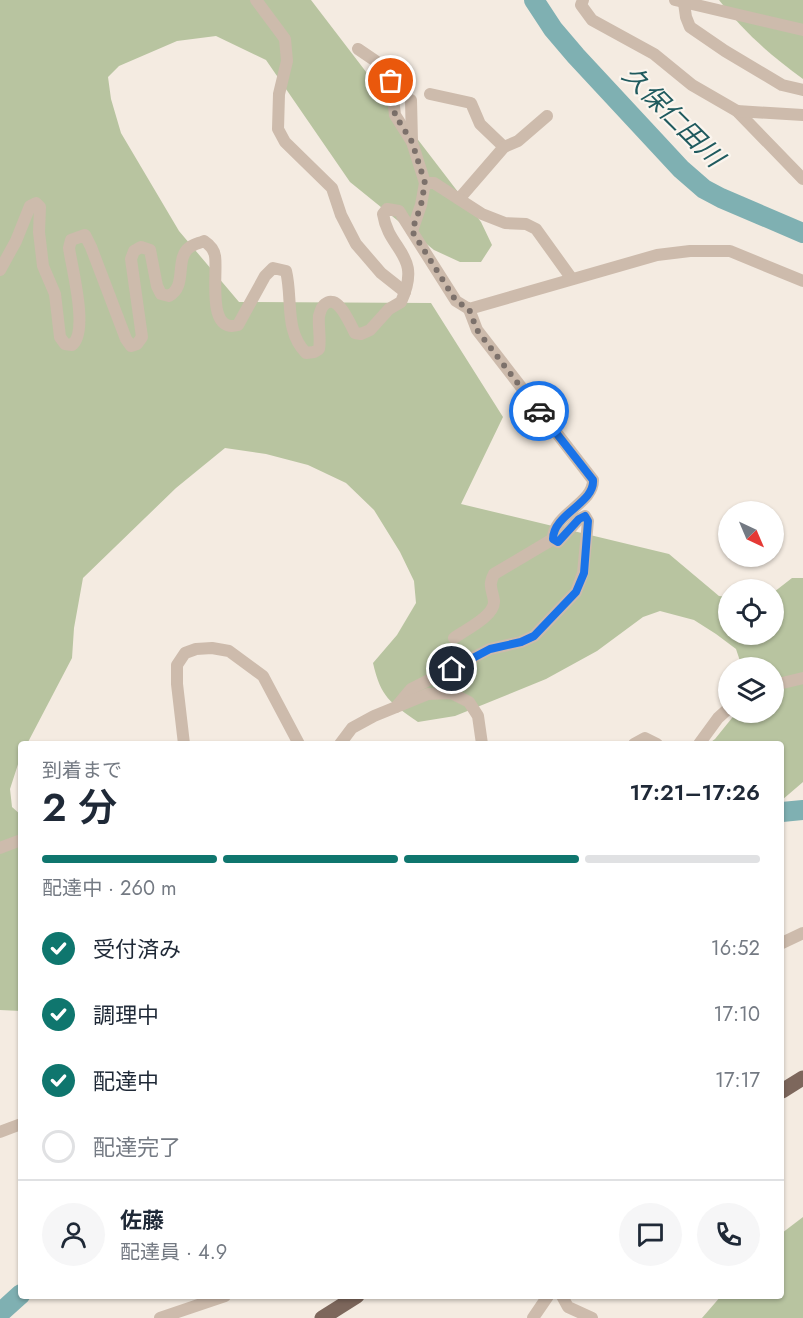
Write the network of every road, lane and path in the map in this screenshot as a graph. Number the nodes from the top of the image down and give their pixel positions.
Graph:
1 (256, 0) edge
2 (583, 0) edge
3 (680, 2) edge
4 (803, 30) edge
5 (358, 49) dead end
6 (803, 90) edge
7 (430, 94) dead end
8 (411, 99) dead end
9 (737, 111) junction
10 (803, 115) edge
11 (547, 116) dead end
12 (412, 142) junction
13 (504, 147) junction
14 (803, 179) edge
15 (425, 183) junction
16 (459, 199) junction
17 (412, 231) junction
18 (0, 270) edge
19 (572, 279) junction
20 (803, 281) edge
21 (405, 292) junction
22 (469, 309) junction
23 (553, 539) junction
24 (454, 638) dead end
25 (803, 678) edge
26 (784, 683) edge
27 (396, 707) junction
28 (718, 718) edge
29 (184, 741) edge
30 (297, 741) edge
31 (342, 741) edge
32 (482, 741) edge
33 (701, 741) edge
34 (18, 841) edge
35 (0, 848) edge
36 (803, 933) edge
37 (784, 943) edge
38 (803, 1078) edge
39 (784, 1089) edge
40 (18, 1125) edge
41 (0, 1132) edge
42 (216, 1299) edge
43 (352, 1299) edge
44 (546, 1299) edge
45 (564, 1299) edge
46 (160, 1318) edge
47 (322, 1318) edge
48 (533, 1318) edge
49 (592, 1318) edge

1 - 21 street
2 - 9 street
3 - 4 street
3 - 6 street
5 - 12 street
7 - 13 street
8 - 12 street
9 - 10 street
9 - 14 street
11 - 13 street
12 - 15 street
13 - 16 street
15 - 16 street
15 - 17 street
16 - 19 street
17 - 21 street
17 - 22 street
18 - 21 street
19 - 20 street
19 - 22 street
22 - 23 street
23 - 24 street
23 - 27 street
25 - 26 street
27 - 31 street
27 - 32 street
28 - 33 street
29 - 30 street
34 - 35 street
36 - 37 street
38 - 39 main road
40 - 41 street
42 - 46 street
43 - 47 main road
44 - 48 street
45 - 49 street

